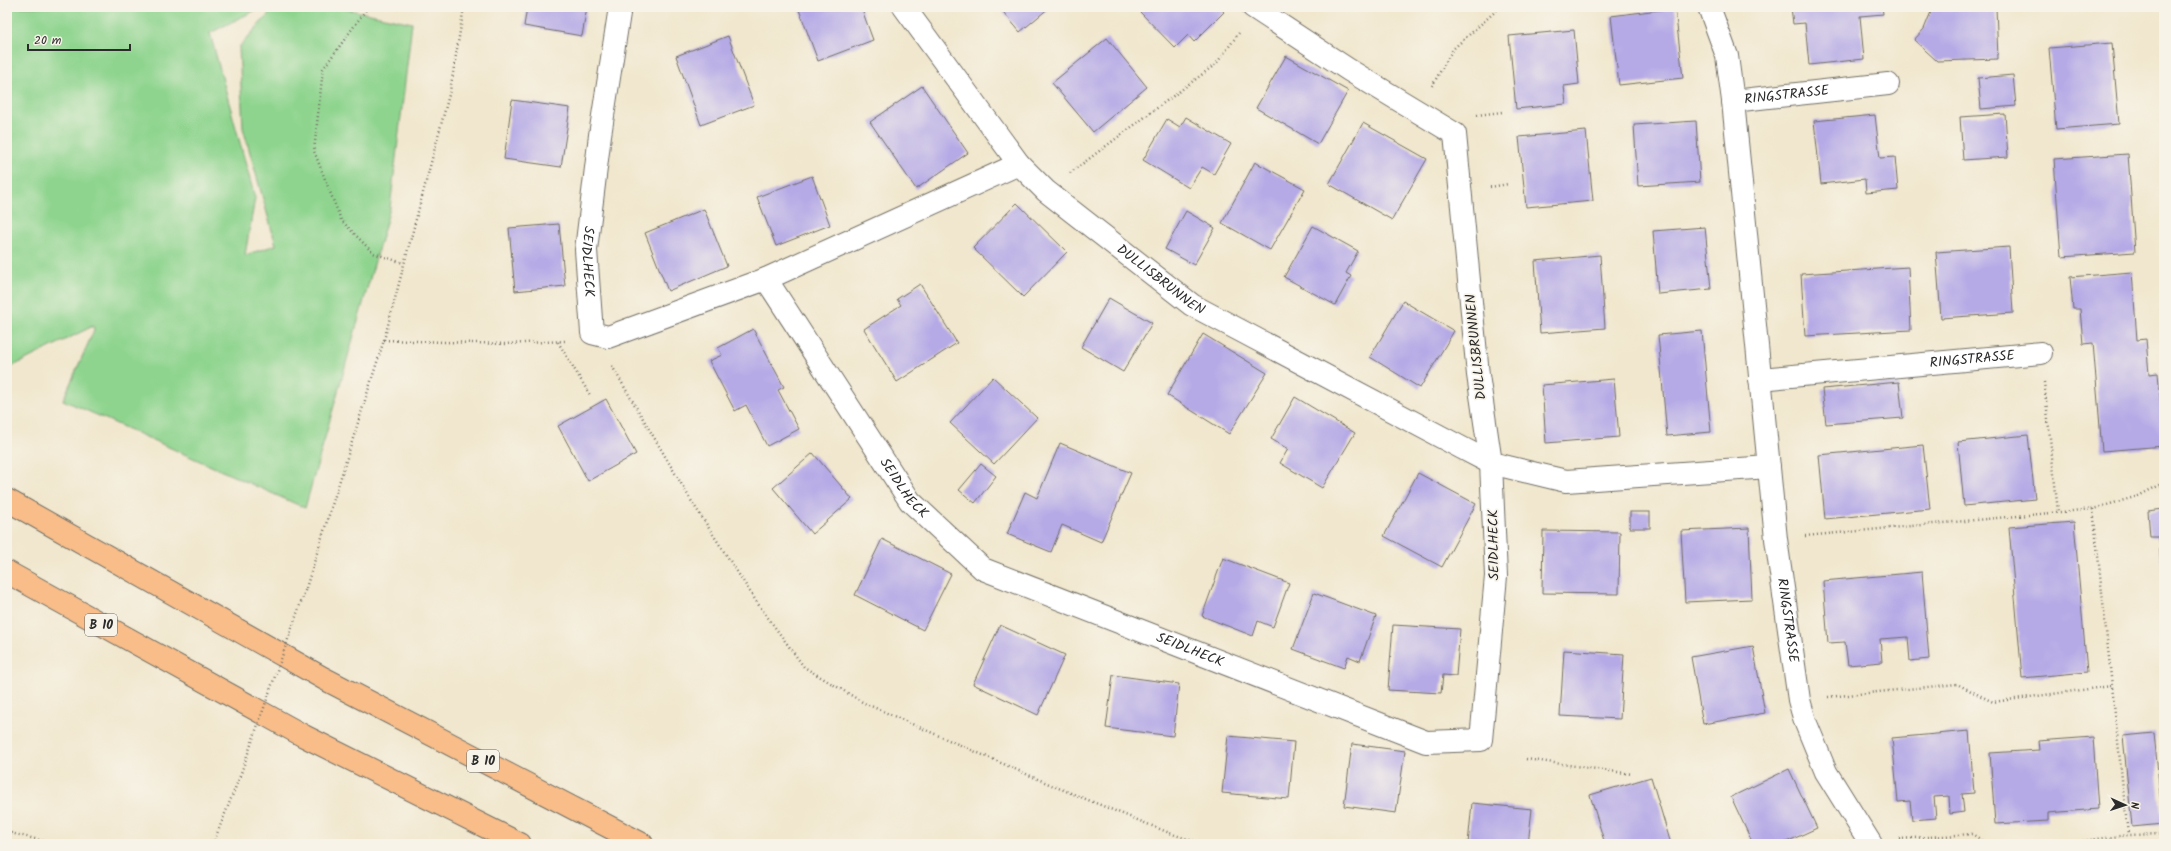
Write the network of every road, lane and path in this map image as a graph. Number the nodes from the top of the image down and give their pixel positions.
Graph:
1 (368, 7) edge
2 (464, 7) edge
3 (620, 7) edge
4 (904, 7) edge
5 (1502, 7) edge
6 (1709, 7) edge
7 (1254, 8) edge
8 (1888, 84) dead end
9 (1734, 101) junction
10 (1418, 110) junction
11 (1018, 164) junction
12 (1046, 191) junction
13 (403, 263) junction
14 (766, 279) junction
15 (592, 333) junction
16 (384, 340) junction
17 (558, 342) junction
18 (2041, 353) joint
19 (1760, 379) junction
20 (590, 394) dead end
21 (1491, 463) junction
22 (1769, 467) junction
23 (2164, 483) edge
24 (7, 500) edge
25 (2093, 509) junction
26 (2058, 512) junction
27 (1776, 539) junction
28 (7, 572) edge
29 (2111, 686) junction
30 (1799, 700) junction
31 (1526, 759) dead end
32 (1632, 774) dead end
33 (7, 832) edge
34 (2164, 834) edge
35 (2128, 835) junction
36 (1870, 843) edge
37 (55, 844) edge
38 (212, 844) edge
39 (520, 844) edge
40 (642, 844) edge
41 (1203, 844) edge
42 (1988, 844) edge
43 (2058, 844) edge

1 - 13 path
2 - 13 path
3 - 15 street, SEIDLHECK
4 - 11 street, DULLISBRUNNEN
5 - 10 path
6 - 9 street, RINGSTRASSE
7 - 10 street, DULLISBRUNNEN
7 - 12 path
8 - 9 street, RINGSTRASSE
9 - 19 street, RINGSTRASSE
10 - 21 street, DULLISBRUNNEN
11 - 12 street, DULLISBRUNNEN
11 - 14 street
12 - 21 street, DULLISBRUNNEN
13 - 16 path
14 - 15 street
14 - 21 street, SEIDLHECK
15 - 17 path
15 - 41 path
16 - 17 path
16 - 38 path, bridge
17 - 20 path
18 - 19 street, RINGSTRASSE
18 - 26 path
19 - 22 street, RINGSTRASSE
21 - 22 street, DULLISBRUNNEN
22 - 27 street, RINGSTRASSE
23 - 25 path
24 - 40 highway, B 10
25 - 26 path
25 - 29 path
26 - 27 path
27 - 30 street, RINGSTRASSE
28 - 39 highway, B 10
29 - 30 path
29 - 35 path
30 - 36 street, RINGSTRASSE
31 - 32 path
33 - 37 path
34 - 35 path
35 - 43 path
36 - 42 path

